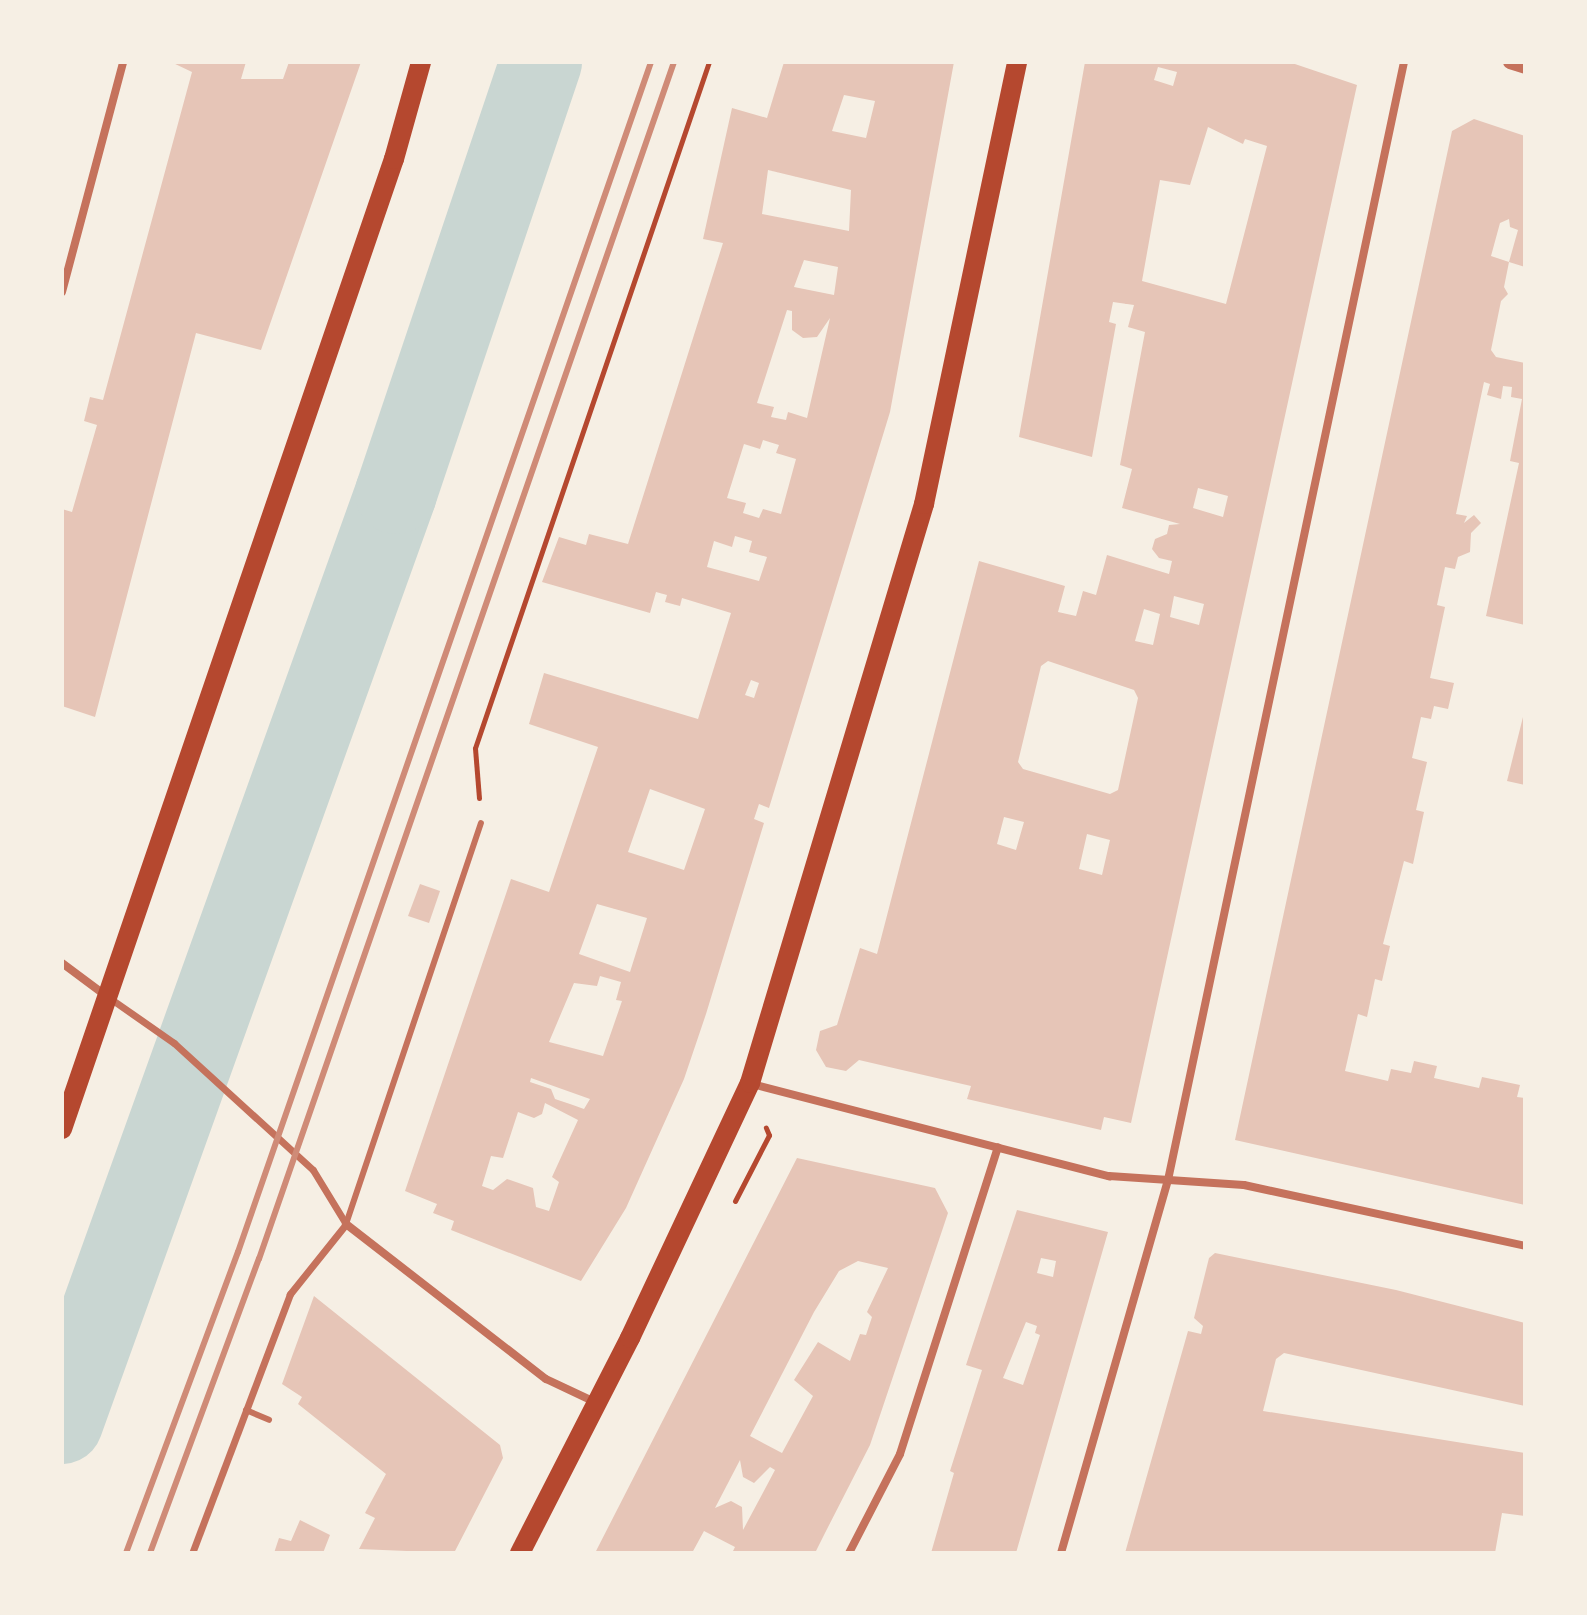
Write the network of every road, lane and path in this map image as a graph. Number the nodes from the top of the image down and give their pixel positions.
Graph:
1 (123, 62) edge
2 (421, 62) edge
3 (709, 62) edge
4 (1017, 62) edge
5 (1404, 62) edge
6 (1510, 62) edge
7 (1525, 67) edge
8 (62, 292) edge
9 (481, 823) joint
10 (62, 963) edge
11 (109, 998) junction
12 (750, 1083) junction
13 (62, 1129) edge
14 (998, 1147) junction
15 (1168, 1180) junction
16 (346, 1224) junction
17 (1525, 1246) edge
18 (597, 1404) junction
19 (246, 1410) junction
20 (269, 1420) dead end
21 (192, 1553) edge
22 (520, 1553) edge
23 (849, 1553) edge
24 (1061, 1553) edge

1 - 8 street
2 - 11 main road
3 - 9 path
4 - 12 main road
5 - 15 street
6 - 7 street
9 - 16 lane
10 - 11 street
11 - 13 main road
11 - 16 street
12 - 14 street
12 - 18 main road
14 - 15 street
14 - 23 street
15 - 17 street
15 - 24 street
16 - 18 street
16 - 19 street
18 - 22 main road
19 - 20 lane
19 - 21 street

